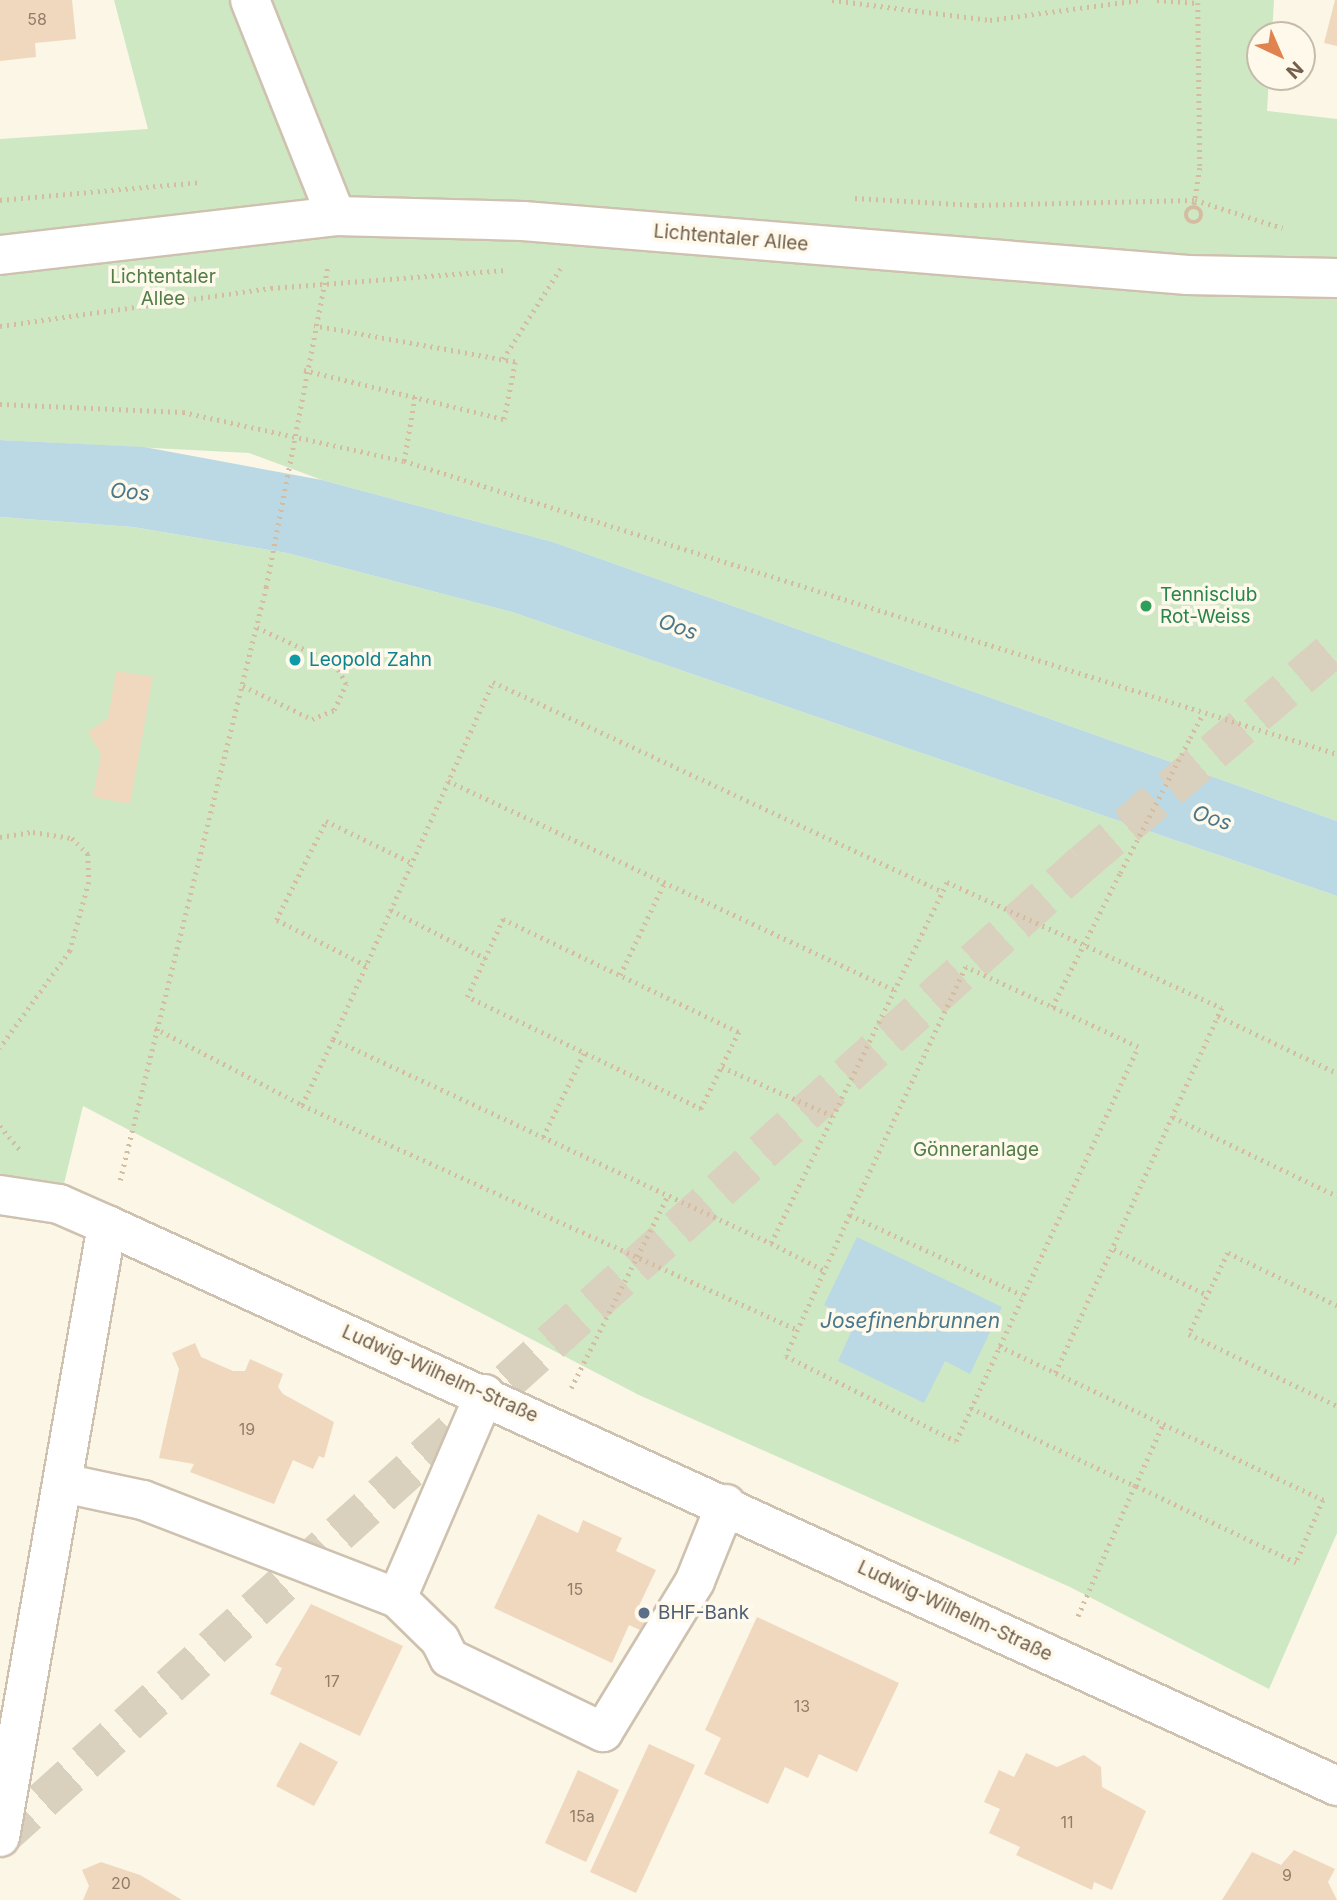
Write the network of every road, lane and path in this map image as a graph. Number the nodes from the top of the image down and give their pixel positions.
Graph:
1 (250, 0) edge
2 (832, 0) edge
3 (1139, 0) edge
4 (1157, 0) edge
5 (1194, 205) junction
6 (336, 215) junction
7 (0, 255) edge
8 (562, 266) junction
9 (548, 267) dead end
10 (576, 267) dead end
11 (520, 269) dead end
12 (1337, 278) edge
13 (325, 282) junction
14 (0, 326) edge
15 (314, 326) junction
16 (503, 359) junction
17 (304, 370) junction
18 (415, 395) junction
19 (0, 404) edge
20 (294, 437) junction
21 (404, 461) junction
22 (257, 628) junction
23 (243, 686) junction
24 (1203, 714) junction
25 (1337, 754) edge
26 (448, 781) junction
27 (0, 837) edge
28 (412, 863) junction
29 (664, 883) junction
30 (943, 892) junction
31 (391, 910) junction
32 (1083, 943) junction
33 (485, 958) junction
34 (366, 966) junction
35 (620, 975) junction
36 (894, 990) junction
37 (1052, 1006) junction
38 (1218, 1016) junction
39 (155, 1028) junction
40 (333, 1039) junction
41 (0, 1048) edge
42 (584, 1053) junction
43 (722, 1067) junction
44 (1337, 1073) edge
45 (302, 1105) junction
46 (833, 1116) junction
47 (1173, 1117) junction
48 (543, 1137) junction
49 (0, 1195) edge
50 (668, 1195) junction
51 (1337, 1196) edge
52 (850, 1215) junction
53 (107, 1225) junction
54 (771, 1243) junction
55 (1114, 1249) junction
56 (635, 1256) junction
57 (825, 1270) junction
58 (1022, 1295) junction
59 (1207, 1296) junction
60 (1337, 1306) edge
61 (798, 1330) junction
62 (999, 1346) junction
63 (1056, 1373) junction
64 (485, 1394) junction
65 (1337, 1406) edge
66 (971, 1408) junction
67 (554, 1424) junction
68 (1163, 1424) junction
69 (63, 1483) junction
70 (1135, 1486) junction
71 (726, 1504) junction
72 (397, 1598) junction
73 (1060, 1659) junction
74 (1337, 1786) edge
75 (0, 1837) edge

1 - 6 street
2 - 3 path
4 - 5 path
5 - 5 path
6 - 7 street, Lichtentaler Allee
6 - 12 street, Lichtentaler Allee
6 - 13 path
8 - 9 path
8 - 10 path
8 - 16 path
11 - 13 path
13 - 14 path
13 - 15 path
15 - 16 path
15 - 17 path
16 - 18 path
17 - 18 path
17 - 20 path
18 - 21 path
19 - 20 path
20 - 21 path
20 - 22 path
21 - 24 path
22 - 23 path
22 - 23 path
23 - 39 path
24 - 25 path
24 - 32 path, bridge
26 - 28 path
26 - 29 path
26 - 30 path
27 - 41 path
28 - 31 path
28 - 34 path
29 - 35 path
29 - 36 path
30 - 32 path
30 - 36 path
31 - 33 path
31 - 34 path
32 - 37 path
32 - 38 path
33 - 35 path
33 - 42 path
34 - 40 path
35 - 43 path
36 - 46 path
37 - 52 path
37 - 58 path
38 - 44 path
38 - 47 path
39 - 45 path
39 - 53 path
40 - 45 path
40 - 48 path
42 - 43 path
42 - 48 path
43 - 46 path
45 - 56 path
46 - 54 path
47 - 51 path
47 - 55 path
48 - 50 path
49 - 53 street, Ludwig-Wilhelm-Straße
50 - 54 path
50 - 56 path
52 - 57 path
52 - 58 path
53 - 64 street, Ludwig-Wilhelm-Straße
53 - 69 street
54 - 57 path
55 - 59 path
55 - 63 path
56 - 61 path
56 - 67 path
57 - 61 path
58 - 62 path
59 - 60 path
59 - 65 path
61 - 66 path
62 - 63 path
62 - 66 path
63 - 68 path
64 - 67 street, Ludwig-Wilhelm-Straße
64 - 72 street
66 - 70 path
67 - 71 street, Ludwig-Wilhelm-Straße
68 - 70 path
68 - 70 path
69 - 72 street
69 - 75 street
70 - 73 path
71 - 72 street
71 - 73 street, Ludwig-Wilhelm-Straße
73 - 74 street, Ludwig-Wilhelm-Straße

